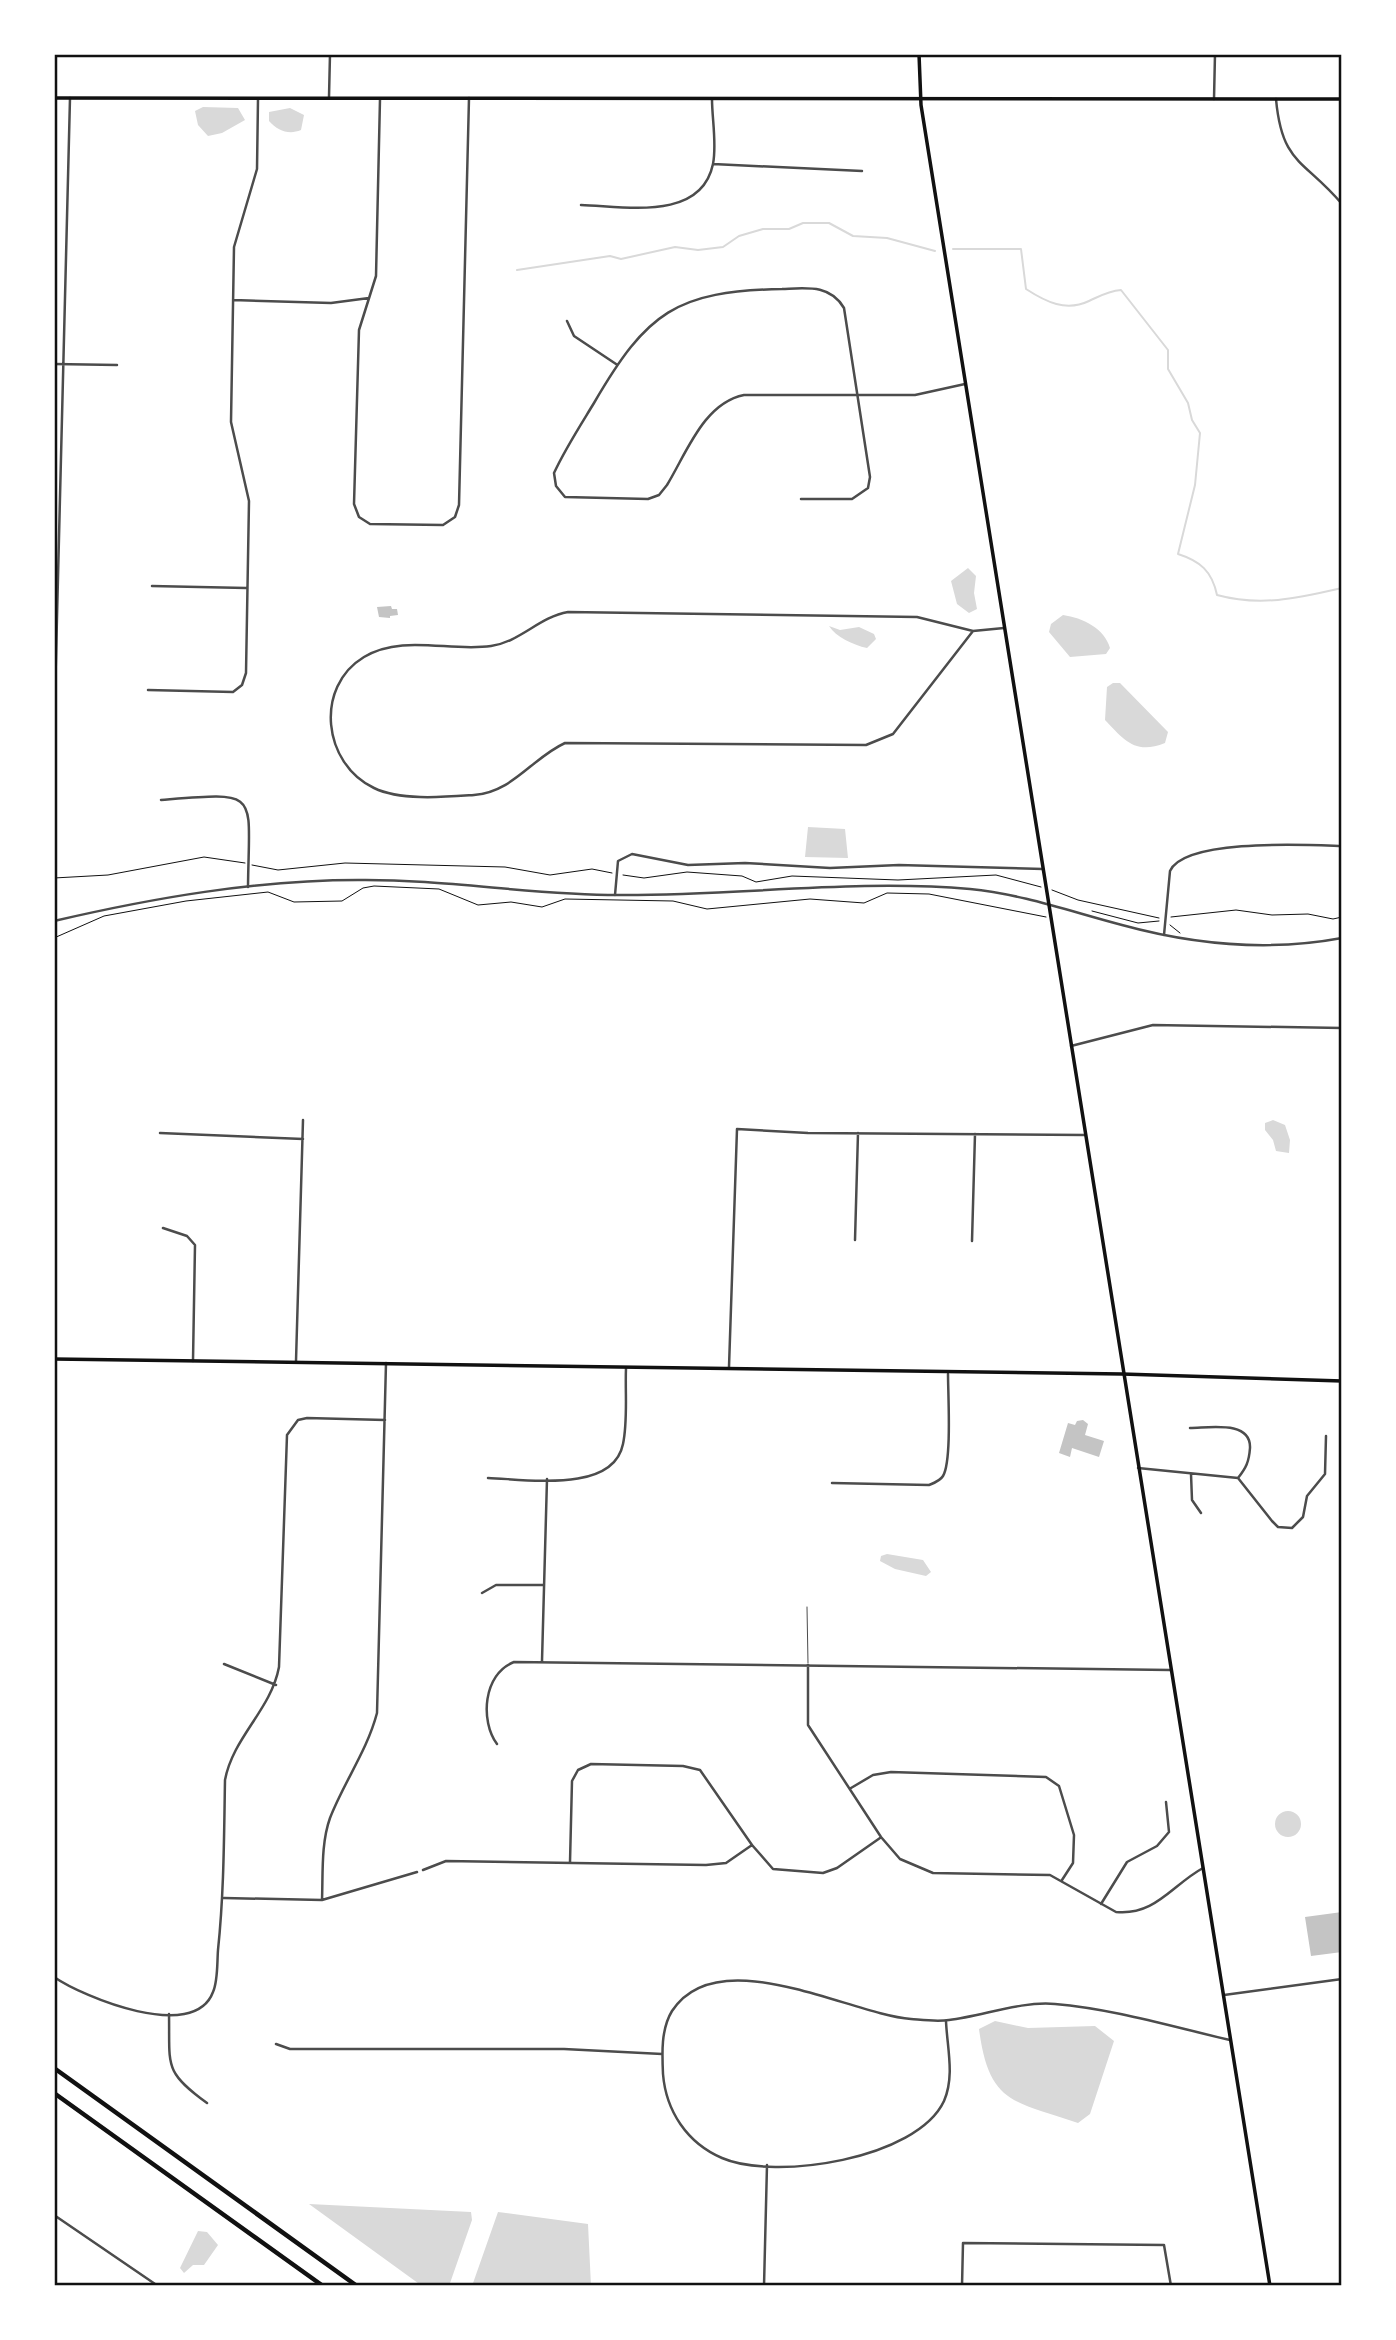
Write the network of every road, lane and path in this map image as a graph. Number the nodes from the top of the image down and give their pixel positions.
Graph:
1 (330, 54) edge
2 (919, 54) edge
3 (1215, 54) edge
4 (329, 97) junction
5 (380, 97) junction
6 (54, 98) edge
7 (70, 98) junction
8 (258, 98) junction
9 (469, 98) junction
10 (920, 98) junction
11 (712, 99) junction
12 (1214, 99) junction
13 (1276, 99) junction
14 (1342, 99) edge
15 (713, 164) junction
16 (862, 171) dead end
17 (1342, 204) edge
18 (581, 205) dead end
19 (369, 298) junction
20 (233, 300) junction
21 (567, 321) dead end
22 (54, 364) edge
23 (617, 364) junction
24 (65, 365) junction
25 (117, 365) dead end
26 (966, 384) junction
27 (856, 396) junction
28 (801, 499) dead end
29 (152, 586) dead end
30 (247, 588) junction
31 (1004, 628) junction
32 (973, 631) junction
33 (148, 691) dead end
34 (54, 737) edge
35 (160, 800) dead end
36 (1342, 846) edge
37 (248, 864) junction
38 (1043, 869) junction
39 (616, 874) junction
40 (54, 878) edge
41 (248, 887) junction
42 (1046, 888) junction
43 (615, 895) junction
44 (1049, 905) junction
45 (1088, 911) dead end
46 (1048, 917) dead end
47 (1342, 917) edge
48 (1166, 920) junction
49 (54, 921) edge
50 (1182, 934) dead end
51 (1164, 935) junction
52 (54, 938) edge
53 (1342, 938) edge
54 (1342, 1028) edge
55 (1071, 1046) junction
56 (303, 1120) dead end
57 (160, 1133) dead end
58 (858, 1133) junction
59 (975, 1134) junction
60 (1085, 1135) junction
61 (303, 1139) junction
62 (163, 1228) dead end
63 (855, 1240) dead end
64 (972, 1241) dead end
65 (54, 1359) edge
66 (193, 1361) junction
67 (296, 1361) junction
68 (386, 1363) junction
69 (626, 1367) junction
70 (729, 1367) junction
71 (948, 1374) junction
72 (1122, 1374) junction
73 (1342, 1381) edge
74 (385, 1420) junction
75 (1190, 1428) dead end
76 (1326, 1436) dead end
77 (1139, 1468) junction
78 (1191, 1474) junction
79 (488, 1478) dead end
80 (1238, 1478) junction
81 (547, 1479) junction
82 (832, 1483) dead end
83 (1201, 1513) dead end
84 (543, 1585) junction
85 (482, 1593) dead end
86 (807, 1607) dead end
87 (542, 1662) junction
88 (224, 1664) dead end
89 (808, 1665) junction
90 (1170, 1670) junction
91 (276, 1685) junction
92 (497, 1744) dead end
93 (850, 1788) junction
94 (1166, 1802) dead end
95 (881, 1837) junction
96 (752, 1845) junction
97 (570, 1862) junction
98 (1203, 1868) junction
99 (423, 1870) dead end
100 (417, 1872) dead end
101 (1062, 1880) junction
102 (223, 1898) junction
103 (322, 1900) junction
104 (1101, 1904) junction
105 (54, 1976) edge
106 (1342, 1979) edge
107 (1224, 1995) junction
108 (169, 2014) junction
109 (946, 2021) junction
110 (1230, 2040) junction
111 (276, 2044) dead end
112 (662, 2054) junction
113 (54, 2068) edge
114 (54, 2093) edge
115 (207, 2104) dead end
116 (767, 2165) junction
117 (54, 2215) edge
118 (158, 2286) edge
119 (323, 2286) edge
120 (356, 2286) edge
121 (764, 2286) edge
122 (962, 2286) edge
123 (1171, 2286) edge
124 (1270, 2286) edge

1 - 4 street
2 - 10 main road
3 - 12 street
4 - 5 main road
4 - 8 main road
5 - 9 main road
5 - 19 street
6 - 7 main road
7 - 8 main road
7 - 24 street
8 - 20 street
9 - 11 main road
9 - 19 street
10 - 11 main road
10 - 12 main road
10 - 26 main road
11 - 15 street
12 - 13 main road
13 - 14 main road
13 - 17 street
15 - 16 street
15 - 18 street
19 - 20 street
20 - 30 street
21 - 23 street
22 - 24 street
23 - 27 street
23 - 27 street
24 - 25 street
24 - 34 street
26 - 27 street
26 - 31 main road
27 - 28 street
29 - 30 street
30 - 33 street
31 - 32 street
31 - 38 main road
32 - 32 street
35 - 37 street
36 - 48 street
37 - 39 path
37 - 40 path
37 - 41 street
38 - 39 street
38 - 42 main road
39 - 42 path
39 - 43 street
41 - 43 street
41 - 49 street
42 - 44 main road
42 - 48 path
43 - 44 street
44 - 51 street
44 - 55 main road
45 - 48 path
46 - 52 path
47 - 48 path
48 - 50 path
48 - 51 street
51 - 53 street
54 - 55 street
55 - 60 main road
56 - 61 street
57 - 61 street
58 - 59 street
58 - 63 street
58 - 70 street
59 - 60 street
59 - 64 street
60 - 72 main road
61 - 67 street
62 - 66 street
65 - 66 main road
66 - 67 main road
67 - 68 main road
68 - 69 main road
68 - 74 street
69 - 70 main road
69 - 81 street
70 - 71 main road
71 - 72 main road
71 - 82 street
72 - 73 main road
72 - 77 main road
74 - 91 street
74 - 103 street
75 - 80 street
76 - 80 street
77 - 78 street
77 - 90 main road
78 - 80 street
78 - 83 street
79 - 81 street
81 - 84 street
84 - 85 street
84 - 87 street
86 - 89 lane
87 - 89 street
87 - 92 street
88 - 91 street
89 - 90 street
89 - 93 street
90 - 98 main road
91 - 102 street
93 - 95 street
93 - 101 street
94 - 104 street
95 - 96 street
95 - 101 street
96 - 97 street
96 - 97 street
97 - 99 street
98 - 104 street
98 - 107 main road
100 - 103 street
101 - 104 street
102 - 103 street
102 - 108 street
105 - 108 street
106 - 107 street
107 - 110 main road
108 - 115 street
109 - 110 street
109 - 112 street
109 - 116 street
110 - 124 main road
111 - 112 street
112 - 116 street
113 - 120 highway
114 - 119 highway
116 - 121 street
117 - 118 street
122 - 123 street

